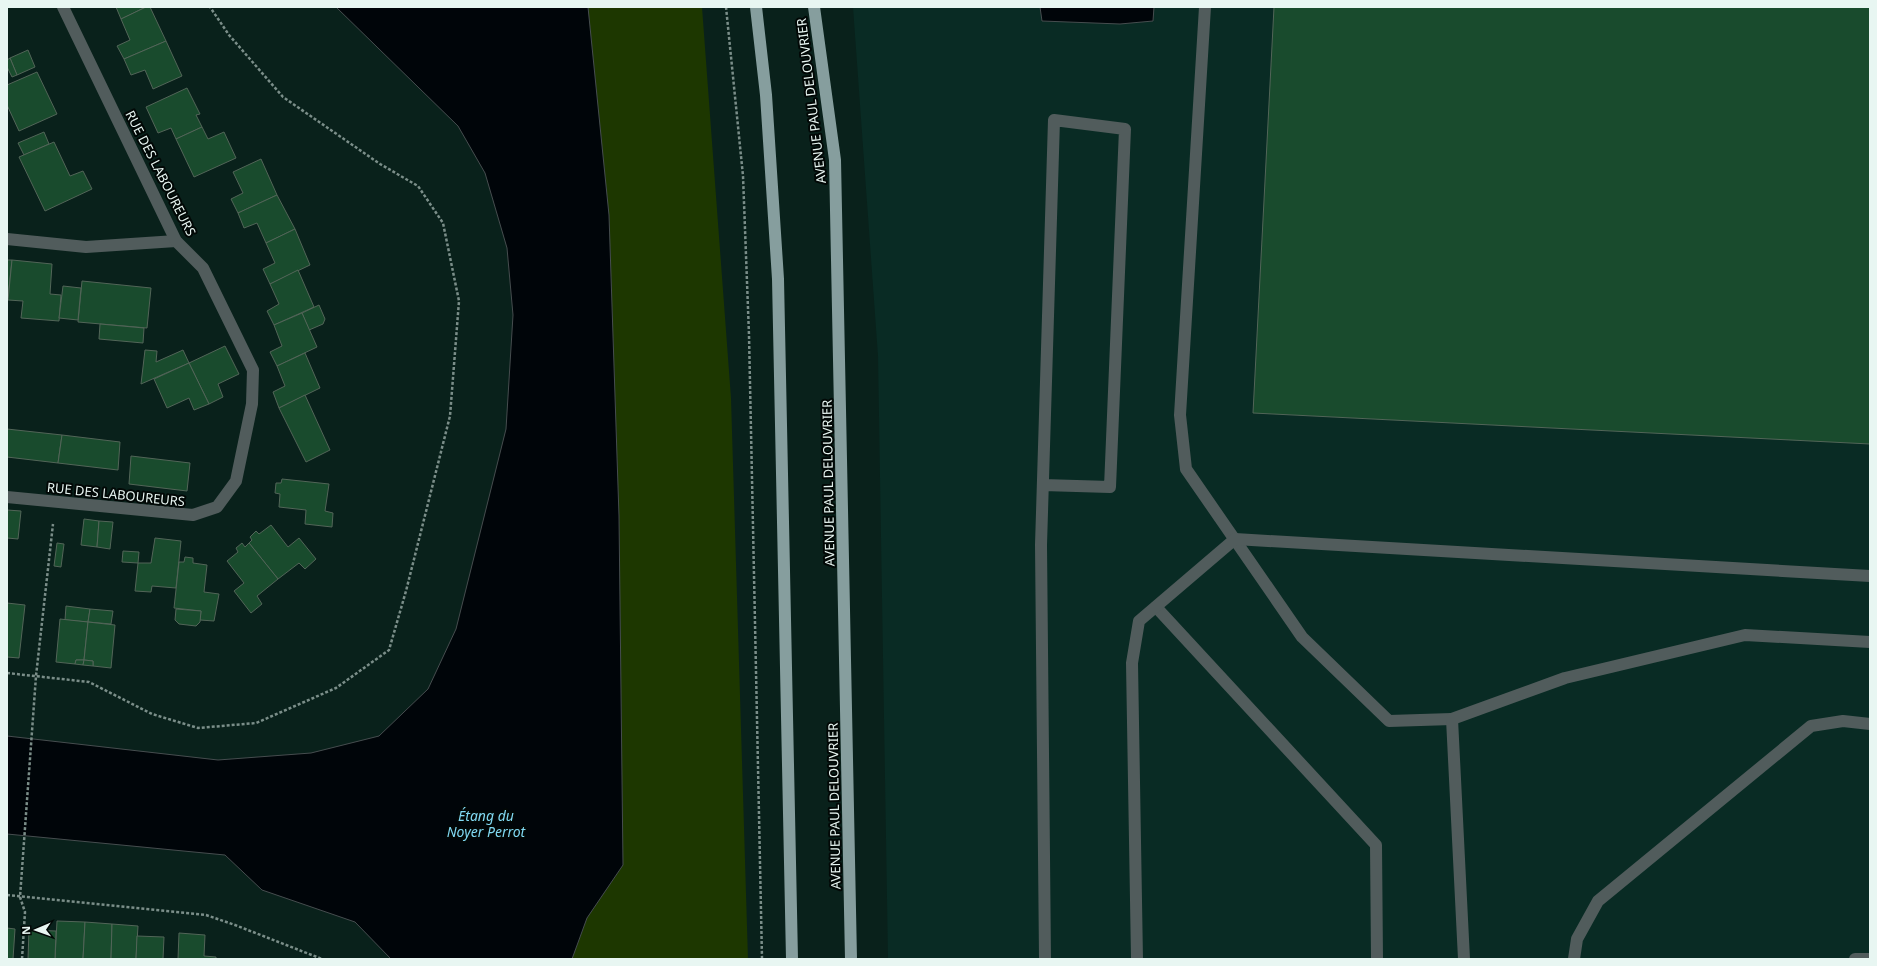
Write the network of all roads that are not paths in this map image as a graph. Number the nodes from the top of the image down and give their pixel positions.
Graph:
1 (63, 7) edge
2 (756, 7) edge
3 (814, 7) edge
4 (1205, 7) edge
5 (7, 239) edge
6 (176, 241) junction
7 (1043, 485) junction
8 (7, 497) edge
9 (1234, 539) junction
10 (1870, 576) edge
11 (1156, 607) junction
12 (1870, 642) edge
13 (1452, 719) junction
14 (1870, 724) edge
15 (792, 959) edge
16 (851, 959) edge
17 (1045, 959) edge
18 (1137, 959) edge
19 (1377, 959) edge
20 (1464, 959) edge
21 (1574, 959) edge
22 (1855, 959) edge
23 (1870, 959) edge

1 - 6 street, RUE DES LABOUREURS
2 - 15 main road
3 - 16 main road, AVENUE PAUL DELOUVRIER
4 - 9 street
5 - 6 street
6 - 8 street, RUE DES LABOUREURS
7 - 7 street
7 - 17 street
9 - 10 street
9 - 11 street
9 - 13 street
11 - 18 street
11 - 19 street
12 - 13 street
13 - 20 street
14 - 21 street
22 - 23 street

